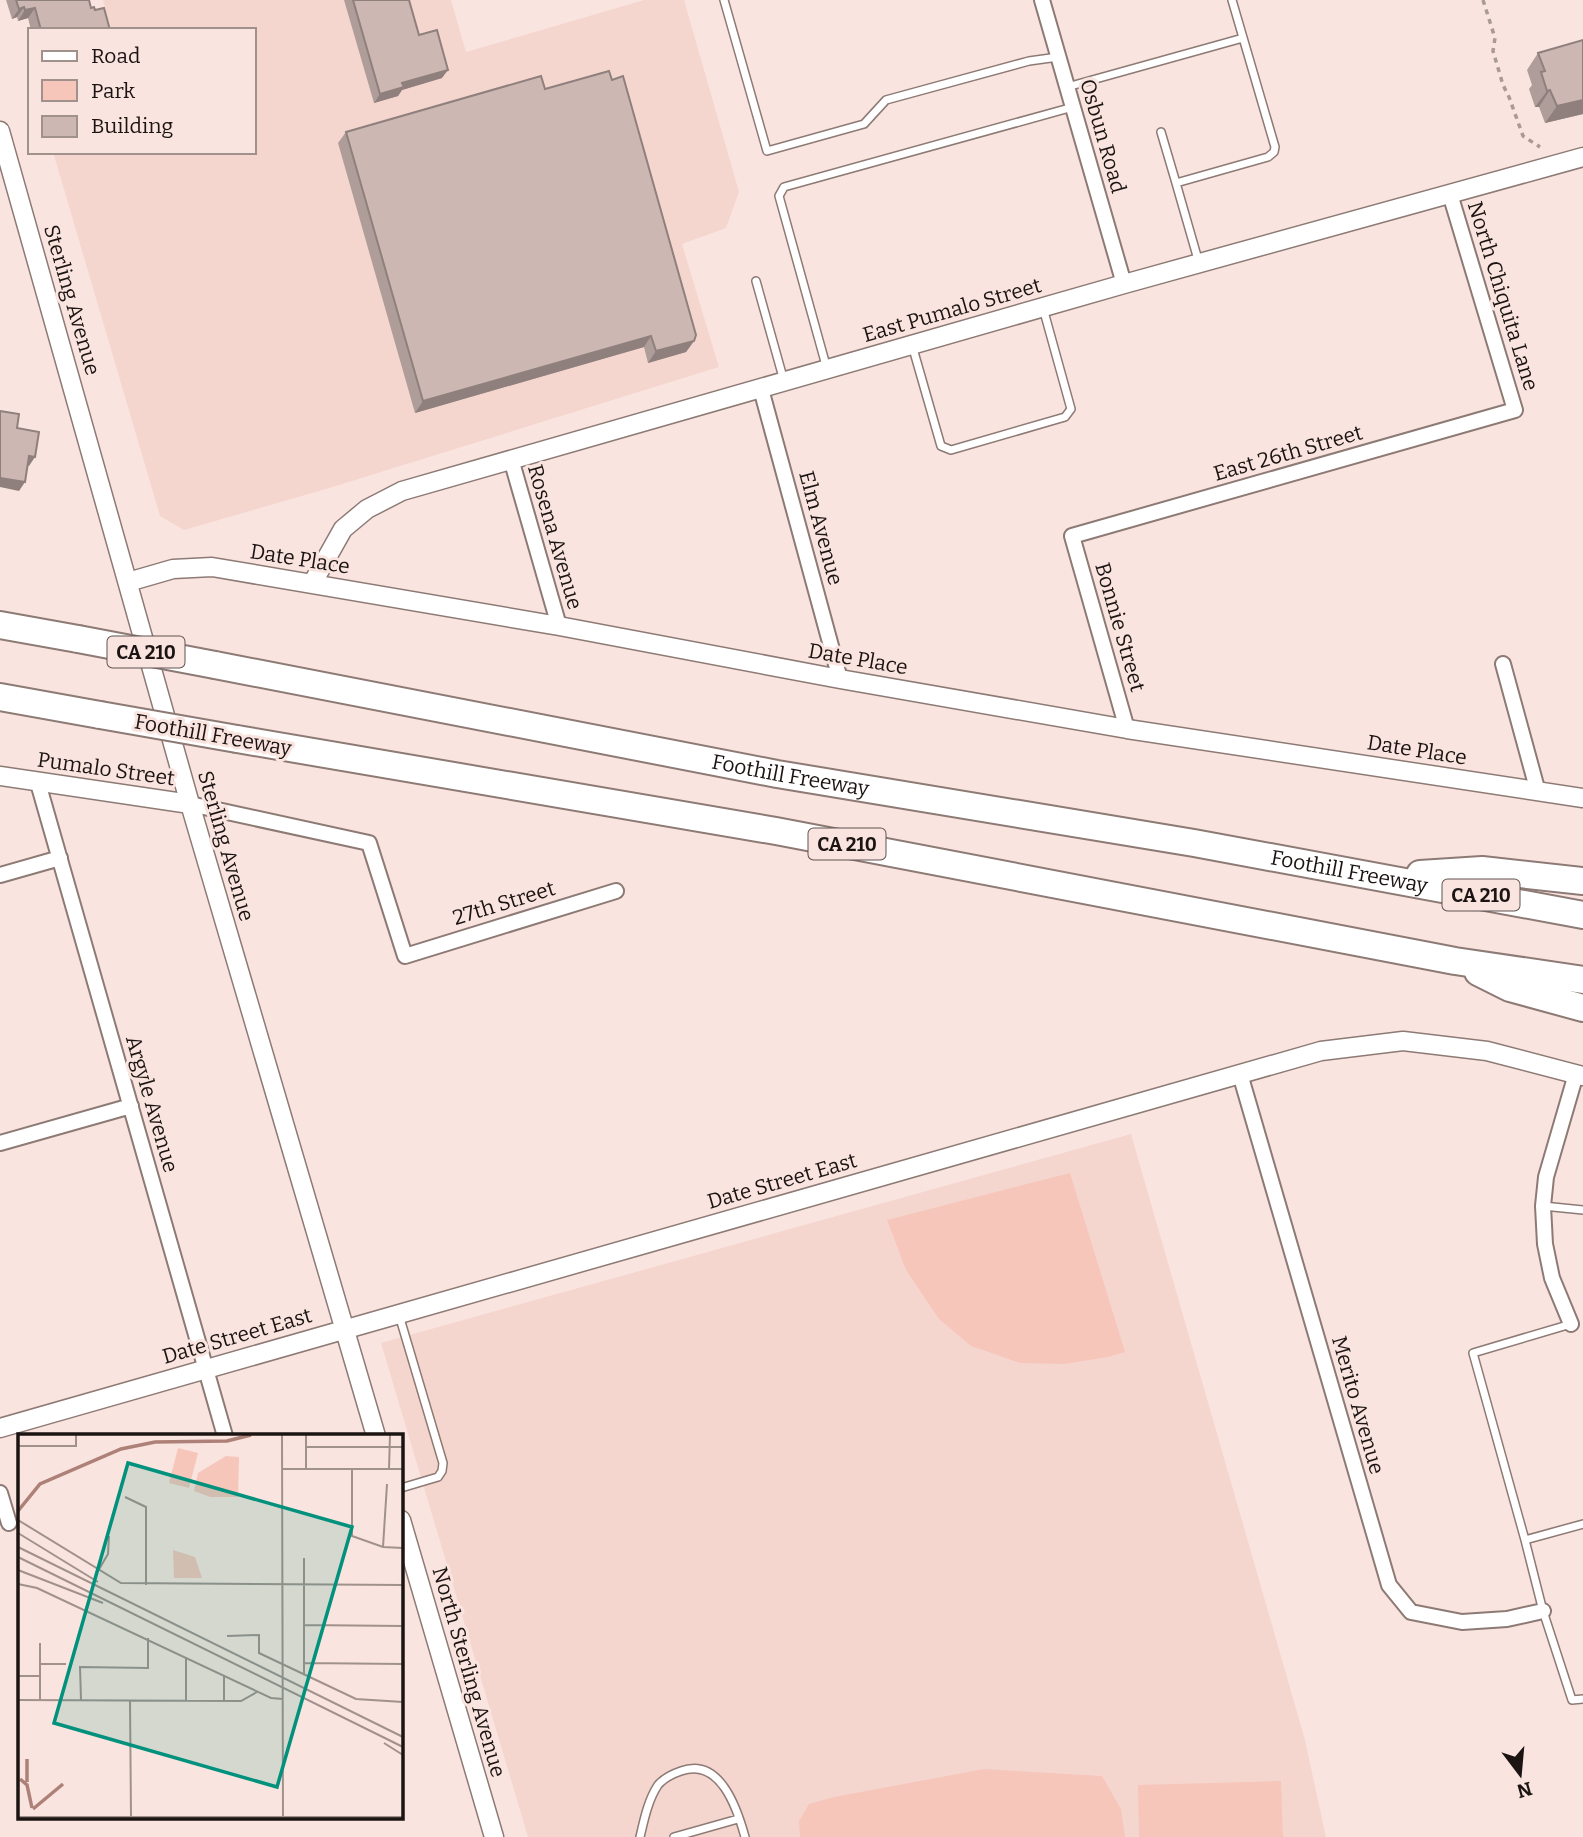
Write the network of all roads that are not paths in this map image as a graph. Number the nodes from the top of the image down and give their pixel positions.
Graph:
1 (724, 0) edge
2 (1042, 0) edge
3 (1232, 0) edge
4 (1243, 38) junction
5 (1059, 57) junction
6 (1067, 88) junction
7 (1073, 107) junction
8 (0, 131) edge
9 (1161, 132) dead end
10 (1583, 157) edge
11 (1176, 183) junction
12 (1450, 194) junction
13 (1200, 263) junction
14 (755, 281) dead end
15 (1124, 284) junction
16 (1042, 307) junction
17 (912, 345) junction
18 (828, 369) junction
19 (784, 382) junction
20 (761, 388) junction
21 (1515, 410) joint
22 (511, 459) junction
23 (1072, 536) joint
24 (128, 582) junction
25 (312, 584) junction
26 (0, 625) edge
27 (559, 626) junction
28 (1503, 664) dead end
29 (840, 679) junction
30 (0, 696) edge
31 (1127, 729) junction
32 (0, 776) edge
33 (38, 782) junction
34 (1538, 792) junction
35 (1583, 798) edge
36 (190, 804) junction
37 (60, 858) junction
38 (0, 875) edge
39 (1380, 876) junction
40 (1583, 881) edge
41 (616, 891) dead end
42 (1583, 915) edge
43 (405, 956) joint
44 (1455, 961) junction
45 (1583, 980) edge
46 (1583, 1008) edge
47 (1240, 1074) junction
48 (1580, 1075) edge
49 (131, 1106) junction
50 (0, 1143) edge
51 (1543, 1206) junction
52 (1583, 1210) edge
53 (398, 1314) junction
54 (1571, 1324) joint
55 (345, 1329) junction
56 (206, 1369) junction
57 (0, 1427) edge
58 (224, 1434) edge
59 (375, 1434) edge
60 (402, 1488) edge
61 (0, 1493) edge
62 (9, 1523) dead end
63 (402, 1523) edge
64 (1583, 1524) edge
65 (1525, 1540) junction
66 (1543, 1611) junction
67 (1583, 1699) edge
68 (738, 1819) junction
69 (494, 1837) edge
70 (639, 1837) edge
71 (674, 1837) edge
72 (744, 1837) edge

1 - 5 lane
2 - 5 street, Osbun Road
3 - 4 lane
4 - 6 lane
4 - 11 lane
5 - 6 street, Osbun Road
6 - 7 street, Osbun Road
7 - 15 street, Osbun Road
7 - 18 lane
8 - 24 street, Sterling Avenue
9 - 11 lane
10 - 12 street, East Pumalo Street
11 - 13 lane
12 - 13 street, East Pumalo Street
12 - 21 street, North Chiquita Lane
13 - 15 street, East Pumalo Street
14 - 19 lane
15 - 16 street, East Pumalo Street
16 - 17 street, East Pumalo Street
16 - 17 lane
17 - 18 street, East Pumalo Street
18 - 19 street, East Pumalo Street
19 - 20 street, East Pumalo Street
20 - 22 street, East Pumalo Street
20 - 29 street, Elm Avenue
21 - 23 street, East 26th Street
22 - 25 street, East Pumalo Street
22 - 27 street, Rosena Avenue
23 - 31 street, Bonnie Street
24 - 25 street, Date Place
24 - 36 street, Sterling Avenue
25 - 27 street, Date Place
26 - 39 highway, Foothill Freeway / CA 210, bridge
27 - 29 street, Date Place
28 - 34 street
29 - 31 street, Date Place
30 - 44 highway, Foothill Freeway / CA 210, bridge
31 - 34 street, Date Place
32 - 33 street, Pumalo Street
33 - 36 street, Pumalo Street
33 - 37 street, Argyle Avenue
34 - 35 street, Date Place
36 - 43 street, Pumalo Street
36 - 55 street, Sterling Avenue
37 - 38 street
37 - 49 street, Argyle Avenue
39 - 40 highway
39 - 42 highway, Foothill Freeway / CA 210
41 - 43 street, 27th Street
44 - 45 highway, Foothill Freeway / CA 210
44 - 46 highway
47 - 48 street, Date Street East
47 - 53 street, Date Street East
47 - 66 street, Merito Avenue
48 - 51 street
49 - 50 street
49 - 56 street, Argyle Avenue
51 - 52 lane
51 - 54 street
53 - 55 street, Date Street East
53 - 60 lane
54 - 65 lane
55 - 56 street, Date Street East
55 - 59 street
56 - 57 street, Date Street East
56 - 58 street, Argyle Avenue
61 - 62 street
63 - 69 street, North Sterling Avenue
64 - 65 lane
65 - 66 lane
66 - 67 lane
68 - 70 lane
68 - 71 lane
68 - 72 lane

